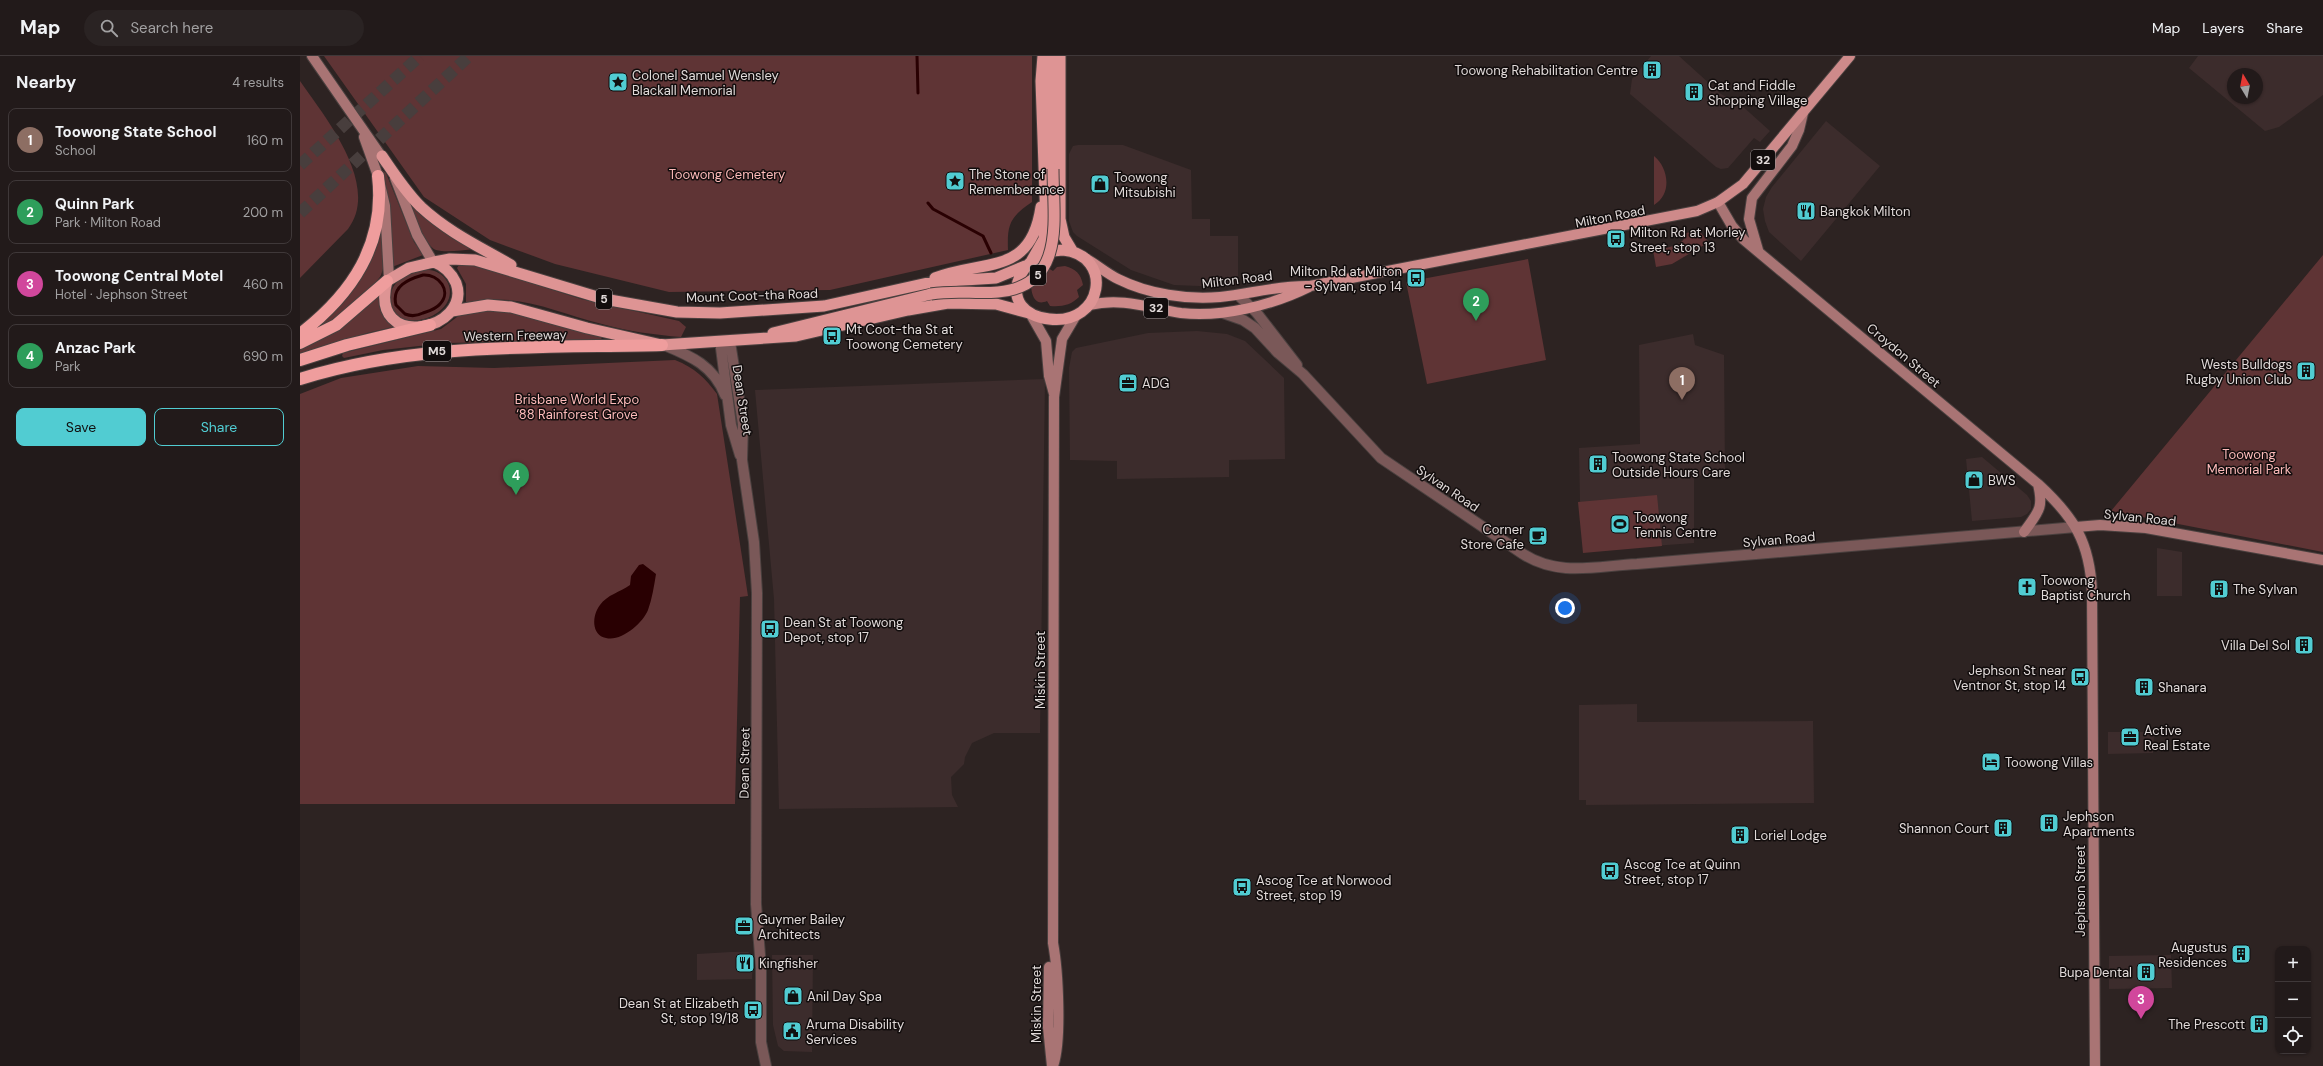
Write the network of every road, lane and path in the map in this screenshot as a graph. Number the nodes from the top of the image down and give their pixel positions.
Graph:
1 (312, 56) edge
2 (1043, 56) edge
3 (1051, 56) edge
4 (1060, 56) edge
5 (1850, 56) edge
6 (1803, 113) junction
7 (362, 130) junction
8 (382, 156) junction
9 (378, 176) junction
10 (1044, 185) junction
11 (1718, 202) junction
12 (1758, 252) junction
13 (1077, 254) junction
14 (434, 262) junction
15 (1029, 263) junction
16 (534, 278) junction
17 (388, 280) junction
18 (916, 286) junction
19 (1310, 286) junction
20 (1238, 295) junction
21 (1090, 305) junction
22 (1251, 307) junction
23 (452, 311) junction
24 (1030, 313) junction
25 (1223, 313) junction
26 (1075, 316) junction
27 (430, 325) junction
28 (300, 334) edge
29 (746, 341) junction
30 (726, 342) junction
31 (300, 343) edge
32 (663, 345) junction
33 (300, 360) edge
34 (1304, 374) junction
35 (300, 379) edge
36 (732, 381) junction
37 (1054, 397) junction
38 (728, 404) junction
39 (742, 460) junction
40 (2038, 484) junction
41 (2076, 527) junction
42 (2024, 532) junction
43 (2323, 560) edge
44 (766, 1066) edge
45 (1052, 1066) edge
46 (2095, 1066) edge

1 - 7 main road
2 - 10 highway, 5
3 - 29 highway, 5, bridge
4 - 13 highway
5 - 6 main road, Milton Road / 32
6 - 11 main road, Milton Road / 32
6 - 12 main road
7 - 8 main road
7 - 9 main road
8 - 14 main road
8 - 16 highway
9 - 17 main road
9 - 28 highway
10 - 15 highway
10 - 18 highway, 5
11 - 12 main road, Croydon Street
11 - 19 main road, Milton Road / 32
12 - 40 main road, Croydon Street
13 - 15 highway
13 - 20 main road, Milton Road / 32
13 - 21 highway
14 - 16 highway, Mount Coot-tha Road / 5
14 - 17 highway, 5
14 - 23 highway
15 - 18 highway, Mount Coot-tha Road
15 - 24 highway
16 - 18 highway, Mount Coot-tha Road / 5
17 - 27 highway
17 - 31 highway
19 - 20 main road, Milton Road / 32
19 - 22 main road, Milton Road / 32
20 - 22 street, Sylvan Road
21 - 25 main road, Milton Road / 32
21 - 26 highway
22 - 25 main road, Milton Road / 32
22 - 34 street, Sylvan Road
23 - 27 highway
23 - 32 highway
24 - 26 highway
24 - 29 highway
24 - 37 main road, Miskin Street
25 - 34 street, Sylvan Road
26 - 37 main road, Miskin Street
27 - 33 highway
29 - 30 highway, 5
30 - 32 highway, 5
30 - 36 street, Dean Street
32 - 35 highway, Western Freeway / M5
32 - 38 street
34 - 42 street, Sylvan Road
36 - 38 street, Dean Street
36 - 39 street, Dean Street
37 - 45 main road, Miskin Street
38 - 39 street, Dean Street
39 - 44 street, Dean Street
40 - 41 main road, Croydon Street
40 - 42 main road
41 - 42 street, Sylvan Road
41 - 43 main road, Sylvan Road
41 - 46 main road, Jephson Street

